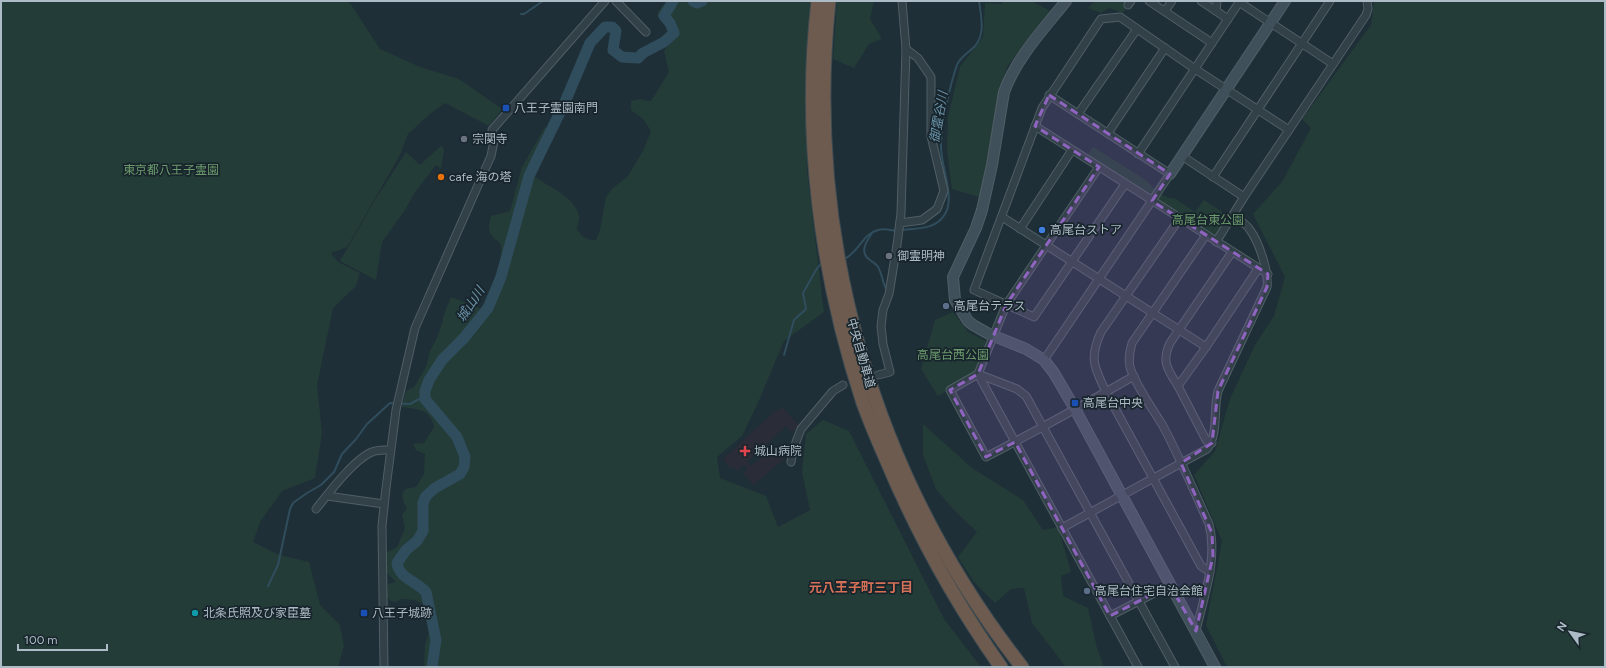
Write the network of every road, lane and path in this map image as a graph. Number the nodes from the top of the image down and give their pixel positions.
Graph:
1 (605, 1) edge
2 (616, 1) edge
3 (818, 1) edge
4 (829, 1) edge
5 (902, 1) edge
6 (1066, 1) edge
7 (1149, 1) edge
8 (1172, 1) edge
9 (1201, 1) edge
10 (1217, 1) edge
11 (1285, 1) edge
12 (1330, 1) edge
13 (1366, 1) edge
14 (1239, 2) edge
15 (1165, 11) junction
16 (1216, 11) junction
17 (1228, 19) junction
18 (1270, 23) junction
19 (1137, 29) junction
20 (646, 32) dead end
21 (1212, 43) junction
22 (1302, 44) junction
23 (1165, 48) junction
24 (906, 49) junction
25 (1333, 64) junction
26 (1195, 68) junction
27 (1226, 89) junction
28 (1049, 95) junction
29 (1258, 110) junction
30 (1078, 114) junction
31 (1035, 126) junction
32 (1289, 130) junction
33 (1108, 133) junction
34 (1072, 150) junction
35 (1138, 154) junction
36 (1182, 156) junction
37 (1099, 167) junction
38 (1170, 174) junction
39 (1213, 177) junction
40 (1125, 184) junction
41 (1244, 197) junction
42 (1152, 201) junction
43 (1233, 216) junction
44 (1002, 217) junction
45 (1180, 218) junction
46 (899, 228) junction
47 (1020, 228) junction
48 (1206, 235) junction
49 (1216, 242) junction
50 (1045, 245) junction
51 (831, 250) junction
52 (1232, 252) junction
53 (1073, 262) junction
54 (834, 269) junction
55 (1258, 270) junction
56 (1268, 274) junction
57 (1100, 278) junction
58 (1126, 295) junction
59 (1006, 305) junction
60 (1153, 313) junction
61 (1179, 329) junction
62 (993, 336) junction
63 (1206, 347) junction
64 (1044, 360) junction
65 (978, 374) junction
66 (878, 375) dead end
67 (1134, 376) junction
68 (843, 385) dead end
69 (1178, 386) junction
70 (1106, 392) junction
71 (1075, 409) junction
72 (1043, 426) junction
73 (1015, 442) junction
74 (1212, 443) junction
75 (390, 450) junction
76 (791, 462) dead end
77 (1181, 463) junction
78 (1153, 478) junction
79 (1122, 495) junction
80 (327, 496) junction
81 (384, 504) junction
82 (316, 510) dead end
83 (1090, 512) junction
84 (1062, 528) junction
85 (1210, 572) junction
86 (1170, 585) junction
87 (1139, 602) junction
88 (1110, 616) junction
89 (1196, 631) junction
90 (384, 667) edge
91 (1001, 667) edge
92 (1022, 667) edge
93 (1138, 667) edge
94 (1175, 667) edge
95 (1215, 667) edge

1 - 75 street
2 - 20 street
3 - 51 highway, 中央自動車道
4 - 51 highway, 中央自動車道
5 - 24 street
6 - 62 street
7 - 15 street
8 - 15 street
9 - 16 street
10 - 16 street
11 - 18 street
12 - 22 street
13 - 25 street
14 - 17 street
14 - 18 street
15 - 21 street
16 - 17 street
17 - 21 street
18 - 22 street
18 - 27 street
19 - 23 street
19 - 28 street
19 - 30 street
21 - 26 street
22 - 25 street
22 - 29 street
23 - 26 street
23 - 33 street
24 - 46 street
24 - 46 street
25 - 32 street
26 - 27 street
26 - 35 street
27 - 29 street
27 - 36 street
28 - 30 street
28 - 31 street
29 - 32 street
29 - 39 street
30 - 33 street
31 - 34 street
31 - 44 street
32 - 41 street
33 - 35 street
34 - 37 street
34 - 47 street
35 - 38 street
36 - 38 street
36 - 39 street
37 - 40 street
37 - 50 street
38 - 42 street
39 - 41 street
40 - 42 street
40 - 53 street
41 - 43 street
42 - 45 street
42 - 57 street
43 - 49 street
43 - 56 street
44 - 47 street
44 - 59 street
45 - 48 street
45 - 58 street
46 - 66 street
47 - 50 street
48 - 49 street
48 - 60 street
49 - 52 street
50 - 53 street
50 - 59 street
51 - 54 highway, 中央自動車道
52 - 55 street
52 - 61 street
53 - 57 street
53 - 59 street
54 - 91 highway, 中央自動車道
54 - 92 highway, 中央自動車道
55 - 56 street
55 - 63 street
56 - 74 street
57 - 58 street
57 - 64 street
58 - 60 street
58 - 70 street
59 - 62 street
60 - 61 street
60 - 67 street
61 - 63 street
61 - 69 street
62 - 64 street
62 - 65 street
63 - 69 street
64 - 71 street
65 - 72 street
65 - 73 street
65 - 73 street
67 - 70 street
67 - 77 street
68 - 76 street
69 - 74 street
70 - 71 street
70 - 78 street
71 - 72 street
71 - 79 street
72 - 73 street
72 - 83 street
73 - 84 street
74 - 77 street
75 - 80 street
75 - 81 street
77 - 78 street
77 - 85 street
78 - 79 street
78 - 85 street
79 - 83 street
79 - 86 street
80 - 81 street
80 - 82 street
81 - 90 street
83 - 84 street
83 - 87 street
84 - 88 street
85 - 89 street
86 - 87 street
86 - 89 street
87 - 88 street
87 - 94 street
88 - 93 street
89 - 95 street

